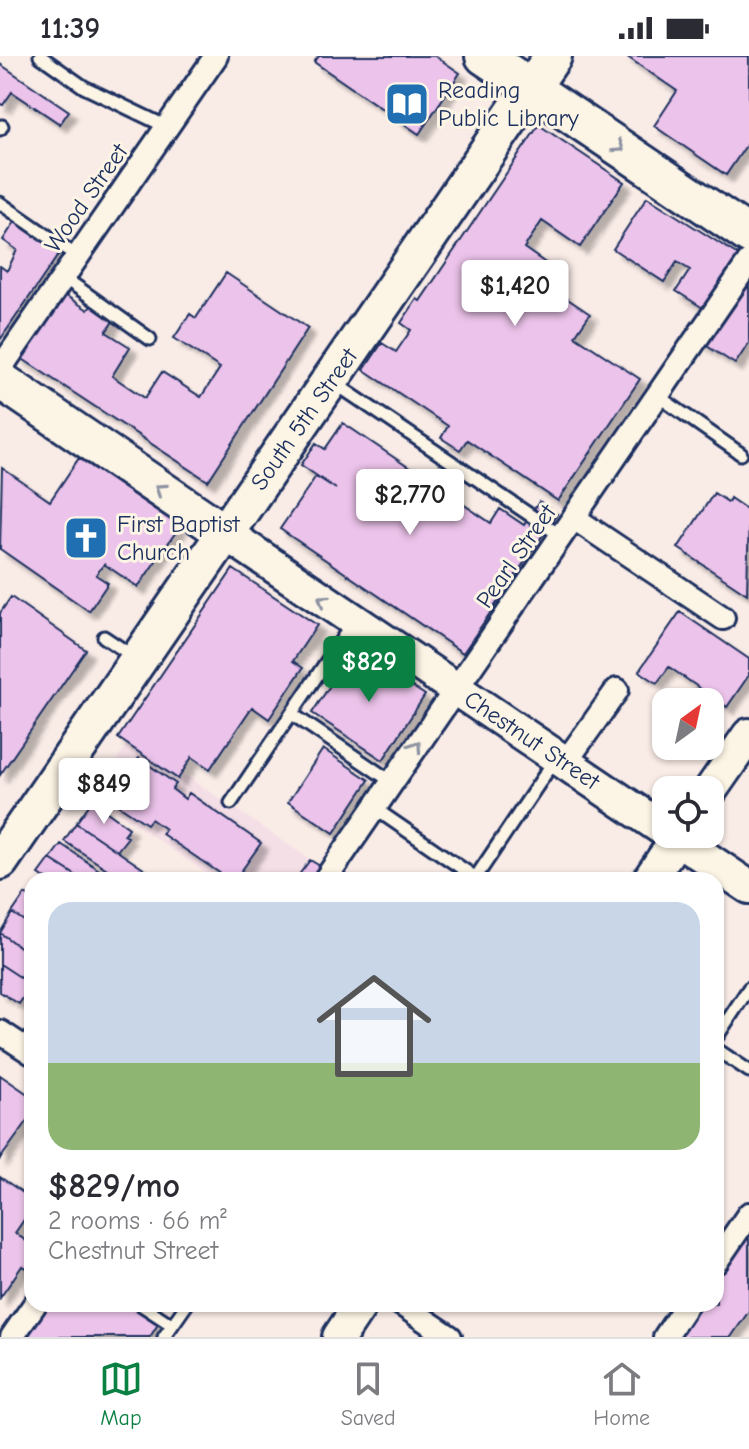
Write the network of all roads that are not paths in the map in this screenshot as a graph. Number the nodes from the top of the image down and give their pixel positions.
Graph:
1 (40, 56) edge
2 (216, 56) edge
3 (484, 56) edge
4 (553, 56) edge
5 (531, 88) junction
6 (167, 127) junction
7 (0, 203) edge
8 (749, 235) edge
9 (78, 257) junction
10 (749, 262) edge
11 (63, 277) junction
12 (150, 339) dead end
13 (0, 369) edge
14 (0, 380) edge
15 (330, 380) junction
16 (658, 396) junction
17 (741, 454) dead end
18 (568, 527) junction
19 (225, 533) junction
20 (723, 618) dead end
21 (354, 621) junction
22 (104, 637) dead end
23 (138, 660) junction
24 (455, 688) junction
25 (617, 690) dead end
26 (292, 714) junction
27 (749, 735) edge
28 (561, 760) junction
29 (720, 776) edge
30 (392, 782) junction
31 (231, 803) dead end
32 (374, 808) junction
33 (652, 820) edge
34 (666, 848) edge
35 (693, 848) edge
36 (0, 861) edge
37 (330, 872) edge
38 (465, 872) edge
39 (480, 872) edge
40 (653, 872) edge
41 (749, 887) edge
42 (749, 988) edge
43 (724, 1026) edge
44 (0, 1032) edge
45 (24, 1048) edge
46 (724, 1054) edge
47 (749, 1071) edge
48 (749, 1214) edge
49 (724, 1250) edge
50 (29, 1312) edge
51 (152, 1312) edge
52 (181, 1312) edge
53 (356, 1312) edge
54 (413, 1312) edge
55 (682, 1312) edge
56 (172, 1325) junction
57 (12, 1337) edge
58 (164, 1337) edge
59 (339, 1337) edge
60 (450, 1337) edge
61 (665, 1337) edge

1 - 6 lane
2 - 6 street, Wood Street
3 - 5 main road
4 - 5 main road, South 5th Street
5 -> 8 main road
5 - 15 main road, South 5th Street
6 - 9 street, Wood Street
7 - 9 lane
9 - 11 street, Wood Street
10 - 16 street, Pearl Street
11 - 12 lane
11 - 13 street, Wood Street
19 -> 14 main road, Chestnut Street
15 - 18 lane
15 - 19 main road, South 5th Street
16 - 17 lane
16 - 18 street, Pearl Street
18 - 20 street
18 - 24 street, Pearl Street
21 -> 19 street, Chestnut Street
19 - 23 main road, South 5th Street
21 - 24 street, Chestnut Street
21 - 26 lane
22 - 23 lane
23 - 36 main road, South 5th Street
24 - 28 street, Chestnut Street
30 -> 24 street, Pearl Street
25 - 28 street
26 - 30 lane
26 - 31 lane
27 - 29 street
28 - 33 street, Chestnut Street
28 - 39 lane
30 - 32 street, Pearl Street
32 - 37 street, Pearl Street
32 - 38 lane
34 - 40 street
35 - 41 street, Chestnut Street
42 - 43 lane
44 - 45 street
46 - 47 lane
48 - 49 street
50 - 57 street
51 - 56 lane
52 - 56 lane
53 - 59 street
54 - 60 street
55 - 61 street
56 - 58 lane

